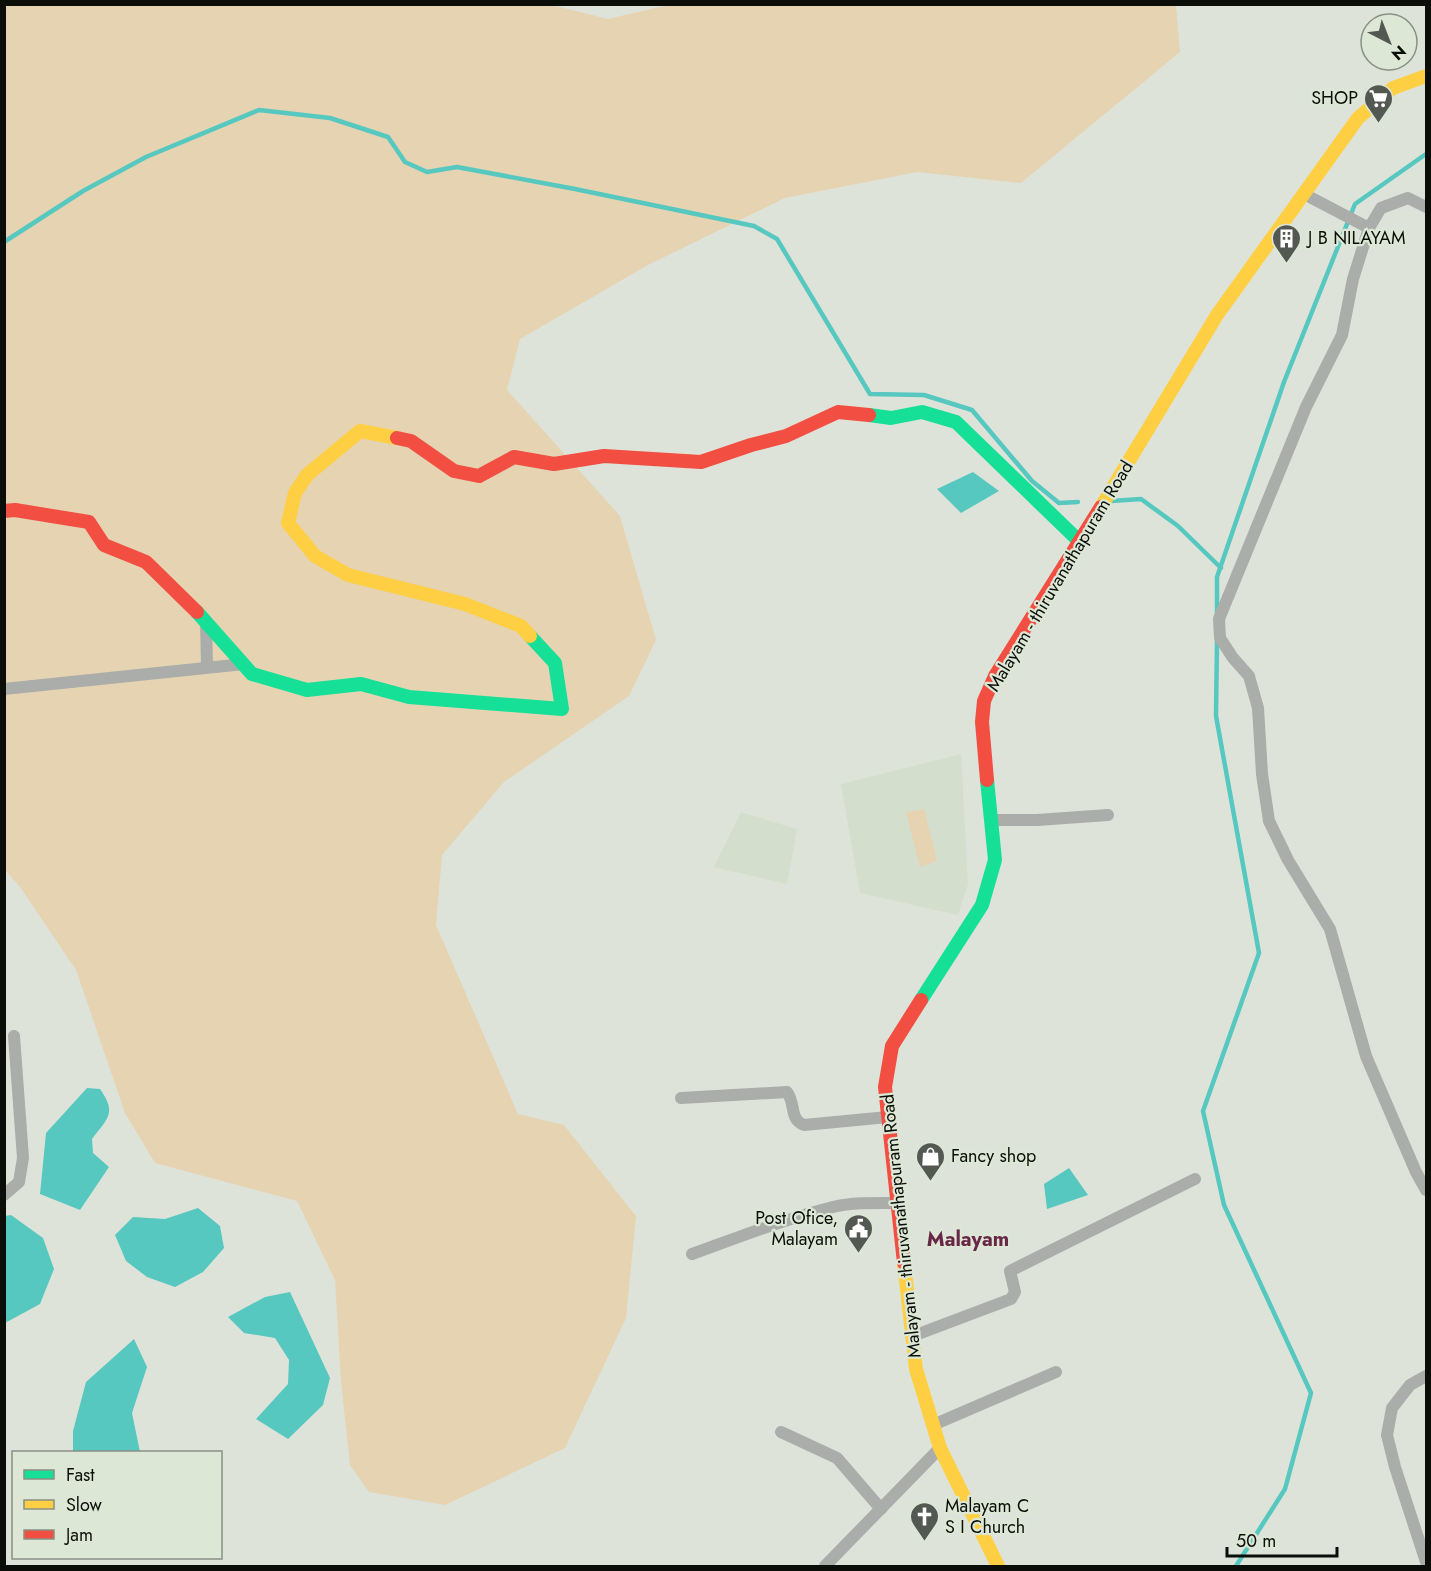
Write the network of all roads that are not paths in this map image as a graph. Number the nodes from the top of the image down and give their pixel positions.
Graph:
1 (1426, 76) edge
2 (1304, 194) junction
3 (1426, 207) edge
4 (1364, 225) junction
5 (4, 511) edge
6 (1080, 542) junction
7 (206, 621) junction
8 (244, 664) junction
9 (207, 667) junction
10 (4, 689) edge
11 (1108, 815) dead end
12 (992, 820) junction
13 (15, 1036) dead end
14 (681, 1098) dead end
15 (888, 1117) junction
16 (1194, 1179) dead end
17 (1426, 1190) edge
18 (4, 1195) edge
19 (897, 1203) junction
20 (693, 1254) dead end
21 (913, 1336) junction
22 (1056, 1372) dead end
23 (1426, 1376) edge
24 (933, 1425) junction
25 (781, 1432) dead end
26 (940, 1448) junction
27 (881, 1509) junction
28 (1426, 1562) edge
29 (825, 1566) edge
30 (998, 1566) edge

1 - 2 street, Malayam - thiruvanathapuram Road
2 - 4 street
2 - 6 street, Malayam - thiruvanathapuram Road
3 - 4 street
4 - 17 street
5 - 7 street
6 - 8 street
6 - 12 street, Malayam - thiruvanathapuram Road
7 - 8 street
7 - 9 street
8 - 9 street
9 - 10 street
11 - 12 street
12 - 15 street, Malayam - thiruvanathapuram Road
13 - 18 street
14 - 15 street
15 - 19 street, Malayam - thiruvanathapuram Road
16 - 21 street
19 - 20 street
19 - 21 street, Malayam - thiruvanathapuram Road
21 - 24 street, Malayam - thiruvanathapuram Road
22 - 24 street
23 - 28 street
24 - 26 street, Malayam - thiruvanathapuram Road
25 - 27 street
26 - 27 street
26 - 30 street, Malayam - thiruvanathapuram Road
27 - 29 street

